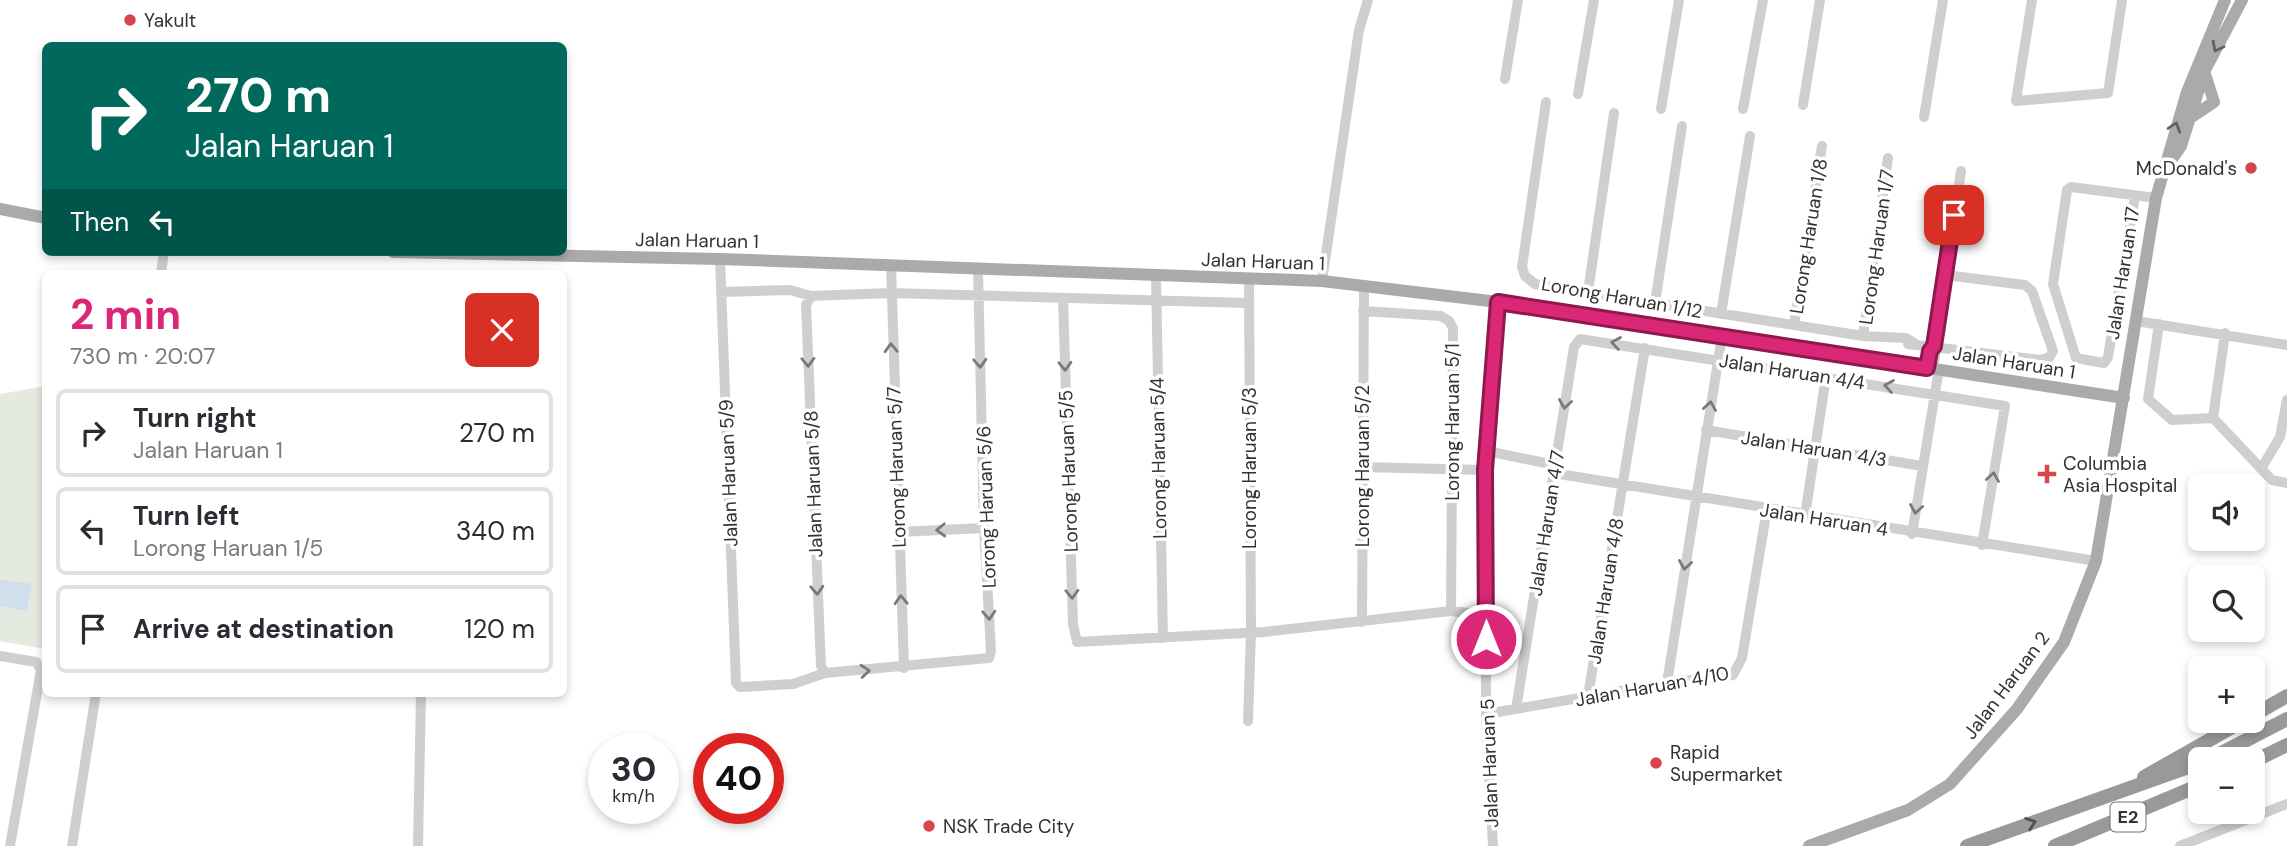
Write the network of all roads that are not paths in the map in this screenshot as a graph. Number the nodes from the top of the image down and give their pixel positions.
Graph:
1 (1368, 0) edge
2 (1518, 0) edge
3 (1594, 0) edge
4 (1679, 0) edge
5 (1763, 0) edge
6 (1820, 0) edge
7 (1943, 0) edge
8 (2032, 0) edge
9 (2122, 0) edge
10 (2225, 0) edge
11 (2242, 0) edge
12 (2205, 71) junction
13 (1505, 79) dead end
14 (1578, 94) dead end
15 (1546, 102) dead end
16 (1803, 106) dead end
17 (1661, 109) dead end
18 (1743, 109) dead end
19 (1614, 113) dead end
20 (1924, 117) dead end
21 (2190, 118) junction
22 (1682, 126) dead end
23 (1750, 136) dead end
24 (1822, 146) dead end
25 (1888, 158) dead end
26 (2169, 163) junction
27 (1961, 171) dead end
28 (2135, 195) junction
29 (2156, 198) junction
30 (0, 209) edge
31 (42, 217) edge
32 (567, 256) edge
33 (720, 259) junction
34 (891, 265) junction
35 (978, 270) junction
36 (1945, 275) junction
37 (1156, 277) junction
38 (1249, 280) junction
39 (1322, 281) junction
40 (1364, 286) junction
41 (721, 292) junction
42 (1588, 292) junction
43 (890, 293) junction
44 (976, 295) junction
45 (811, 296) junction
46 (1063, 298) junction
47 (1154, 301) junction
48 (1498, 302) junction
49 (1247, 303) junction
50 (1655, 303) junction
51 (1363, 311) junction
52 (1721, 314) junction
53 (2136, 321) junction
54 (1794, 325) junction
55 (2161, 325) junction
56 (2225, 333) junction
57 (1863, 335) junction
58 (1722, 336) junction
59 (1580, 339) joint
60 (1914, 343) junction
61 (2287, 345) edge
62 (1934, 346) junction
63 (1645, 348) junction
64 (1718, 359) junction
65 (1910, 365) junction
66 (1933, 369) junction
67 (1826, 376) junction
68 (1934, 394) junction
69 (2124, 398) junction
70 (2287, 400) edge
71 (2286, 416) edge
72 (2213, 418) junction
73 (1706, 430) junction
74 (1814, 447) junction
75 (1487, 451) junction
76 (1922, 466) junction
77 (1361, 467) junction
78 (1452, 468) junction
79 (1554, 469) junction
80 (2261, 469) junction
81 (1485, 470) junction
82 (2287, 483) edge
83 (1621, 486) junction
84 (1696, 498) junction
85 (1767, 509) junction
86 (1805, 516) junction
87 (984, 528) junction
88 (898, 532) junction
89 (1912, 534) junction
90 (1982, 545) junction
91 (2096, 561) junction
92 (1451, 611) junction
93 (1486, 614) junction
94 (1363, 622) junction
95 (1251, 632) junction
96 (1163, 638) junction
97 (0, 656) edge
98 (904, 668) junction
99 (825, 673) junction
100 (1667, 683) junction
101 (1588, 696) junction
102 (2287, 696) edge
103 (95, 697) edge
104 (421, 697) edge
105 (1517, 709) junction
106 (2265, 709) edge
107 (1486, 714) junction
108 (2287, 719) edge
109 (1248, 721) dead end
110 (2222, 733) edge
111 (2287, 745) edge
112 (2233, 747) edge
113 (2265, 756) edge
114 (2188, 767) edge
115 (2188, 790) edge
116 (2109, 796) junction
117 (2287, 804) edge
118 (10, 846) edge
119 (72, 846) edge
120 (418, 846) edge
121 (1493, 846) edge
122 (1809, 846) edge
123 (1967, 846) edge
124 (2055, 846) edge
125 (2180, 846) edge

1 - 39 street
2 - 13 street
3 - 14 street
4 - 17 street
5 - 18 street
6 - 16 street
7 - 20 street
8 - 9 street
26 -> 10 main road, Jalan Haruan 2
11 -> 12 main road, Jalan Haruan 2
12 - 21 main road, Jalan Haruan 2
12 - 21 main road
15 - 42 street, Lorong Haruan 1/12
19 - 42 street
21 - 26 main road, Jalan Haruan 2
22 - 50 street
23 - 52 street
24 - 54 street, Lorong Haruan 1/8
25 - 57 street, Lorong Haruan 1/7
26 - 29 main road, Jalan Haruan 2
27 - 36 street
28 - 28 street, Jalan Haruan 17
28 - 29 street
29 - 53 main road, Jalan Haruan 2
30 - 31 main road
32 - 33 main road, Jalan Haruan 1
33 - 34 main road, Jalan Haruan 1
33 - 41 street, Jalan Haruan 5/9
34 - 35 main road, Jalan Haruan 1
34 - 43 street, Lorong Haruan 5/7
35 - 37 main road, Jalan Haruan 1
35 - 44 street, Lorong Haruan 5/6
36 - 62 street
36 - 62 street, Lorong Haruan 1/12
37 - 38 main road, Jalan Haruan 1
37 - 47 street, Lorong Haruan 5/4
38 - 39 main road, Jalan Haruan 1
38 - 49 street, Lorong Haruan 5/3
39 - 40 main road, Jalan Haruan 1
40 - 48 main road, Jalan Haruan 1
40 - 51 street, Lorong Haruan 5/2
41 - 45 street
41 - 99 street, Jalan Haruan 5/9
42 - 50 street, Lorong Haruan 1/12
43 - 44 street
43 - 45 street
88 -> 43 street, Lorong Haruan 5/7
44 - 46 street
44 -> 87 street, Lorong Haruan 5/6
45 -> 99 street, Jalan Haruan 5/8
46 - 47 street
46 -> 96 street, Lorong Haruan 5/5
47 - 49 street
47 - 96 street, Lorong Haruan 5/4
48 - 58 main road, Jalan Haruan 1
48 - 75 street, Jalan Haruan 5
49 - 95 street, Lorong Haruan 5/3
50 - 52 street, Lorong Haruan 1/12
51 - 77 street, Lorong Haruan 5/2
51 - 78 street, Lorong Haruan 5/1
52 - 54 street, Lorong Haruan 1/12
53 - 55 street
53 - 69 main road, Jalan Haruan 2
54 - 57 street, Lorong Haruan 1/12
55 - 56 street
55 - 72 street
56 - 61 street
56 - 72 street
57 - 60 street, Lorong Haruan 1/12
58 - 64 street
58 - 65 main road, Jalan Haruan 1
63 -> 59 street, Jalan Haruan 4/4
59 -> 79 street, Jalan Haruan 4/7
60 - 62 street, Lorong Haruan 1/12
60 - 65 street
62 - 66 street
63 - 64 street, Jalan Haruan 4/4
63 - 83 street, Jalan Haruan 4/8
64 - 67 street, Jalan Haruan 4/4
73 -> 64 street
65 - 66 main road, Jalan Haruan 1
66 - 68 street
66 - 69 main road, Jalan Haruan 1
68 -> 67 street, Jalan Haruan 4/4
67 - 74 street
68 - 76 street
90 -> 68 street, Jalan Haruan 4/4
69 - 91 main road, Jalan Haruan 2
70 - 71 street
71 - 80 street
72 - 80 street
73 - 74 street, Jalan Haruan 4/3
73 - 84 street
74 - 76 street, Jalan Haruan 4/3
74 - 86 street
75 - 79 street, Jalan Haruan 4
75 - 81 street, Jalan Haruan 5
76 -> 89 street
77 - 78 street
77 - 94 street, Lorong Haruan 5/2
78 - 81 street
78 - 92 street, Lorong Haruan 5/1
79 - 83 street, Jalan Haruan 4
79 - 105 street, Jalan Haruan 4/7
80 - 82 street
81 - 93 street, Jalan Haruan 5
83 - 84 street, Jalan Haruan 4
83 - 101 street, Jalan Haruan 4/8
84 - 85 street, Jalan Haruan 4
84 -> 100 street
85 - 86 street, Jalan Haruan 4
85 - 100 street, Jalan Haruan 4/10
86 - 89 street, Jalan Haruan 4
87 -> 88 street
87 -> 98 street, Lorong Haruan 5/6
98 -> 88 street, Lorong Haruan 5/7
89 - 90 street, Jalan Haruan 4
90 - 91 street, Jalan Haruan 4
91 - 122 main road, Jalan Haruan 2
92 - 93 street
92 - 94 street
93 - 107 street, Jalan Haruan 5
94 - 95 street
95 - 96 street
95 - 109 street, Lorong Haruan 5/3
97 - 118 street
99 -> 98 street
100 - 101 street, Jalan Haruan 4/10
101 - 105 street, Jalan Haruan 4/10
102 - 106 highway
103 - 119 street
104 - 120 street
105 - 107 street, Jalan Haruan 4/10
107 - 121 street, Jalan Haruan 5
108 - 112 highway
110 - 116 highway
111 - 113 highway
114 - 116 highway, E2
115 - 124 highway, E2
123 -> 116 highway, E2
117 - 125 street

